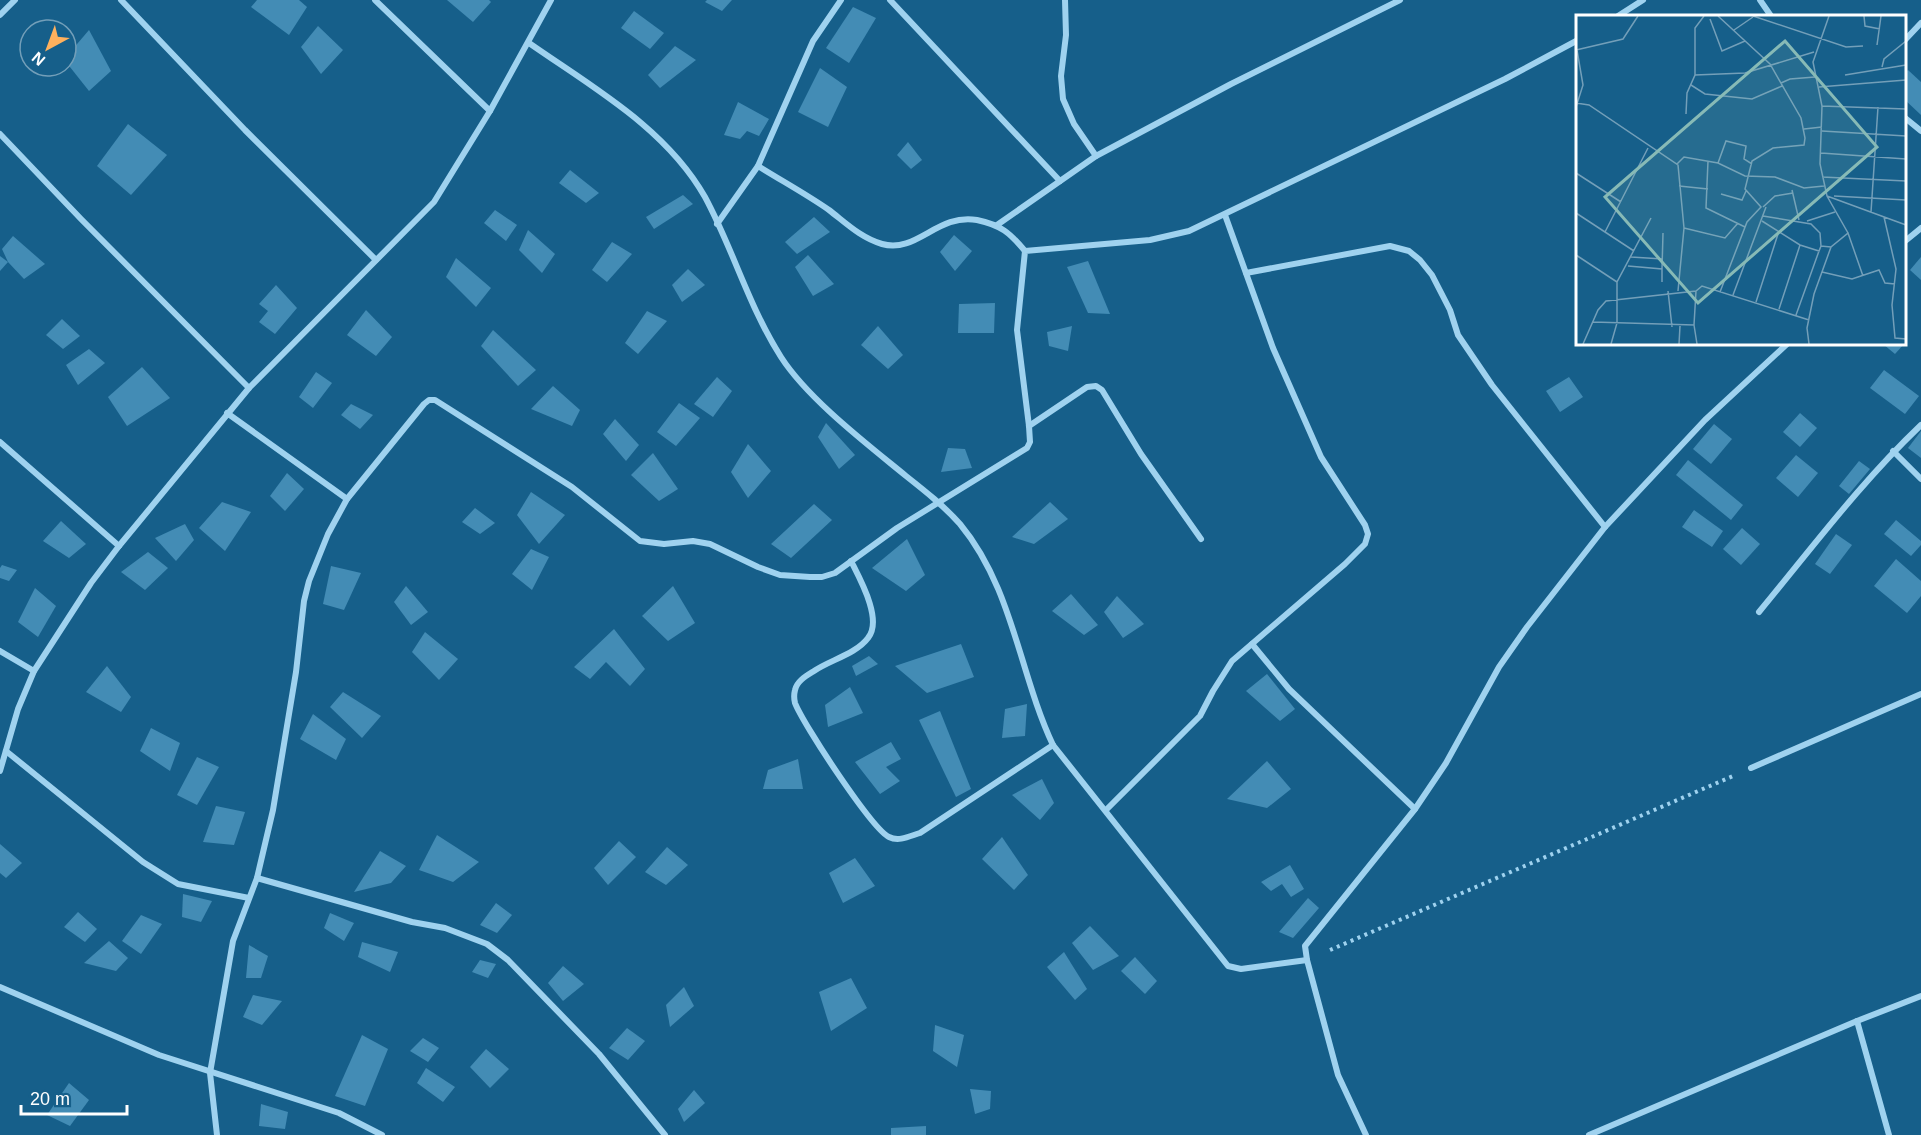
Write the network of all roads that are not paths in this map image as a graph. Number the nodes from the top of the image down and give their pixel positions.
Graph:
1 (15, 0) edge
2 (121, 0) edge
3 (375, 0) edge
4 (551, 0) edge
5 (841, 0) edge
6 (890, 0) edge
7 (1065, 0) edge
8 (1400, 0) edge
9 (1643, 0) edge
10 (1760, 0) edge
11 (0, 15) edge
12 (1620, 15) edge
13 (1770, 15) edge
14 (1921, 23) edge
15 (1906, 40) edge
16 (1576, 41) edge
17 (529, 43) junction
18 (490, 111) junction
19 (1906, 118) edge
20 (1921, 131) edge
21 (0, 134) edge
22 (1096, 156) junction
23 (758, 166) junction
24 (1060, 181) junction
25 (1225, 215) junction
26 (717, 224) junction
27 (997, 225) junction
28 (1921, 228) edge
29 (1906, 241) edge
30 (1025, 251) junction
31 (376, 260) junction
32 (1246, 273) junction
33 (1786, 345) edge
34 (249, 388) junction
35 (227, 413) junction
36 (1921, 425) edge
37 (1029, 426) junction
38 (0, 442) edge
39 (1893, 451) junction
40 (1921, 479) edge
41 (347, 499) junction
42 (939, 502) junction
43 (1605, 527) junction
44 (1201, 539) dead end
45 (118, 546) junction
46 (850, 561) junction
47 (1760, 612) dead end
48 (1252, 644) junction
49 (0, 651) edge
50 (34, 671) junction
51 (1921, 694) edge
52 (1053, 745) junction
53 (6, 751) junction
54 (1751, 768) road end
55 (0, 771) edge
56 (1415, 809) junction
57 (1106, 810) junction
58 (257, 878) junction
59 (249, 898) junction
60 (1307, 960) junction
61 (0, 987) edge
62 (1921, 996) edge
63 (1857, 1021) junction
64 (210, 1073) junction
65 (218, 1135) edge
66 (382, 1135) edge
67 (665, 1135) edge
68 (1366, 1135) edge
69 (1589, 1135) edge
70 (1889, 1135) edge

1 - 11 street
2 - 31 street
3 - 18 street
4 - 17 street
5 - 23 street
6 - 24 street
7 - 22 street
8 - 22 street
9 - 12 street
10 - 13 street
14 - 15 street
16 - 25 street
17 - 18 street
17 - 26 street
18 - 31 street
19 - 20 street
21 - 34 street
22 - 24 street
23 - 26 street
23 - 27 street
24 - 27 street
25 - 30 street
25 - 32 street
26 - 42 street
27 - 30 street
28 - 29 street
30 - 37 street
31 - 34 street
32 - 43 street
32 - 48 street
33 - 43 street
34 - 35 street
35 - 41 street
35 - 45 street
36 - 39 street
37 - 42 street
37 - 44 street
38 - 45 street
39 - 40 street
39 - 47 street
41 - 46 street
41 - 58 street
42 - 46 street
42 - 52 street
43 - 56 street
45 - 50 street
46 - 52 street
48 - 56 street
48 - 57 street
49 - 50 street
50 - 53 street
51 - 54 street
52 - 57 street
53 - 55 street
53 - 59 street
56 - 60 street
57 - 60 street
58 - 59 street
58 - 67 street
59 - 64 street
60 - 68 street
61 - 64 street
62 - 63 street
63 - 69 street
63 - 70 street
64 - 65 street
64 - 66 street

